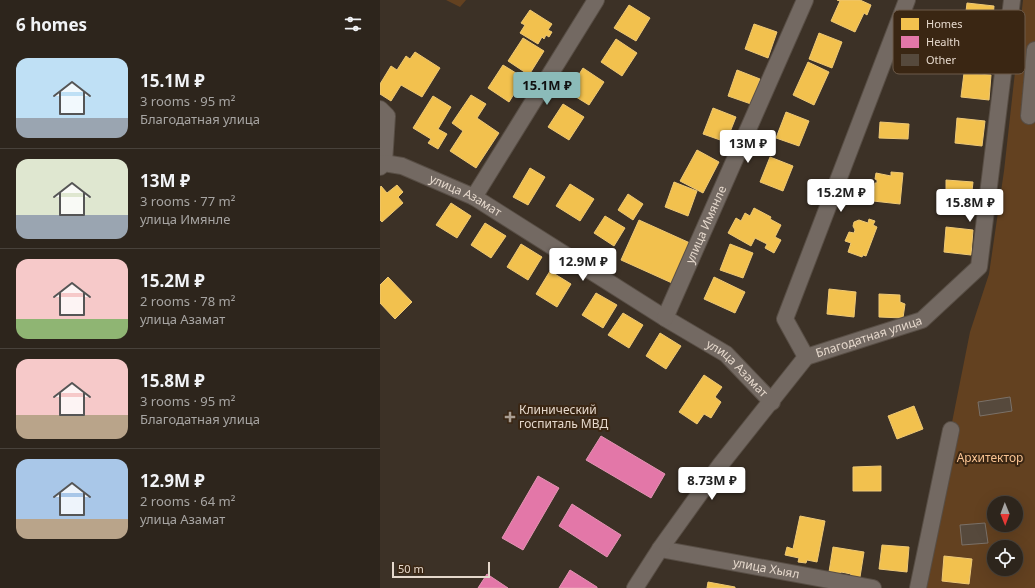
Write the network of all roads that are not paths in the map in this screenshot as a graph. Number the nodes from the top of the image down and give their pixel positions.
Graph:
1 (596, 0) edge
2 (805, 0) edge
3 (907, 0) edge
4 (1012, 0) edge
5 (903, 10) edge
6 (1011, 10) edge
7 (893, 37) edge
8 (1035, 50) edge
9 (1003, 74) edge
10 (380, 109) edge
11 (1029, 116) dead end
12 (382, 165) edge
13 (474, 197) junction
14 (665, 318) junction
15 (806, 357) junction
16 (772, 402) junction
17 (951, 430) dead end
18 (660, 549) junction
19 (635, 588) edge
20 (873, 588) edge
21 (918, 588) edge

1 - 13 street
2 - 14 street, улица Имянле
3 - 5 street
4 - 6 street, Благодатная улица
7 - 15 street
8 - 11 street
9 - 15 street, Благодатная улица
10 - 12 street
12 - 13 street, улица Азамат
13 - 14 street, улица Азамат
14 - 16 street, улица Азамат
15 - 16 street, улица Азамат
16 - 18 street
17 - 21 street
18 - 19 street
18 - 20 street, улица Хыял

